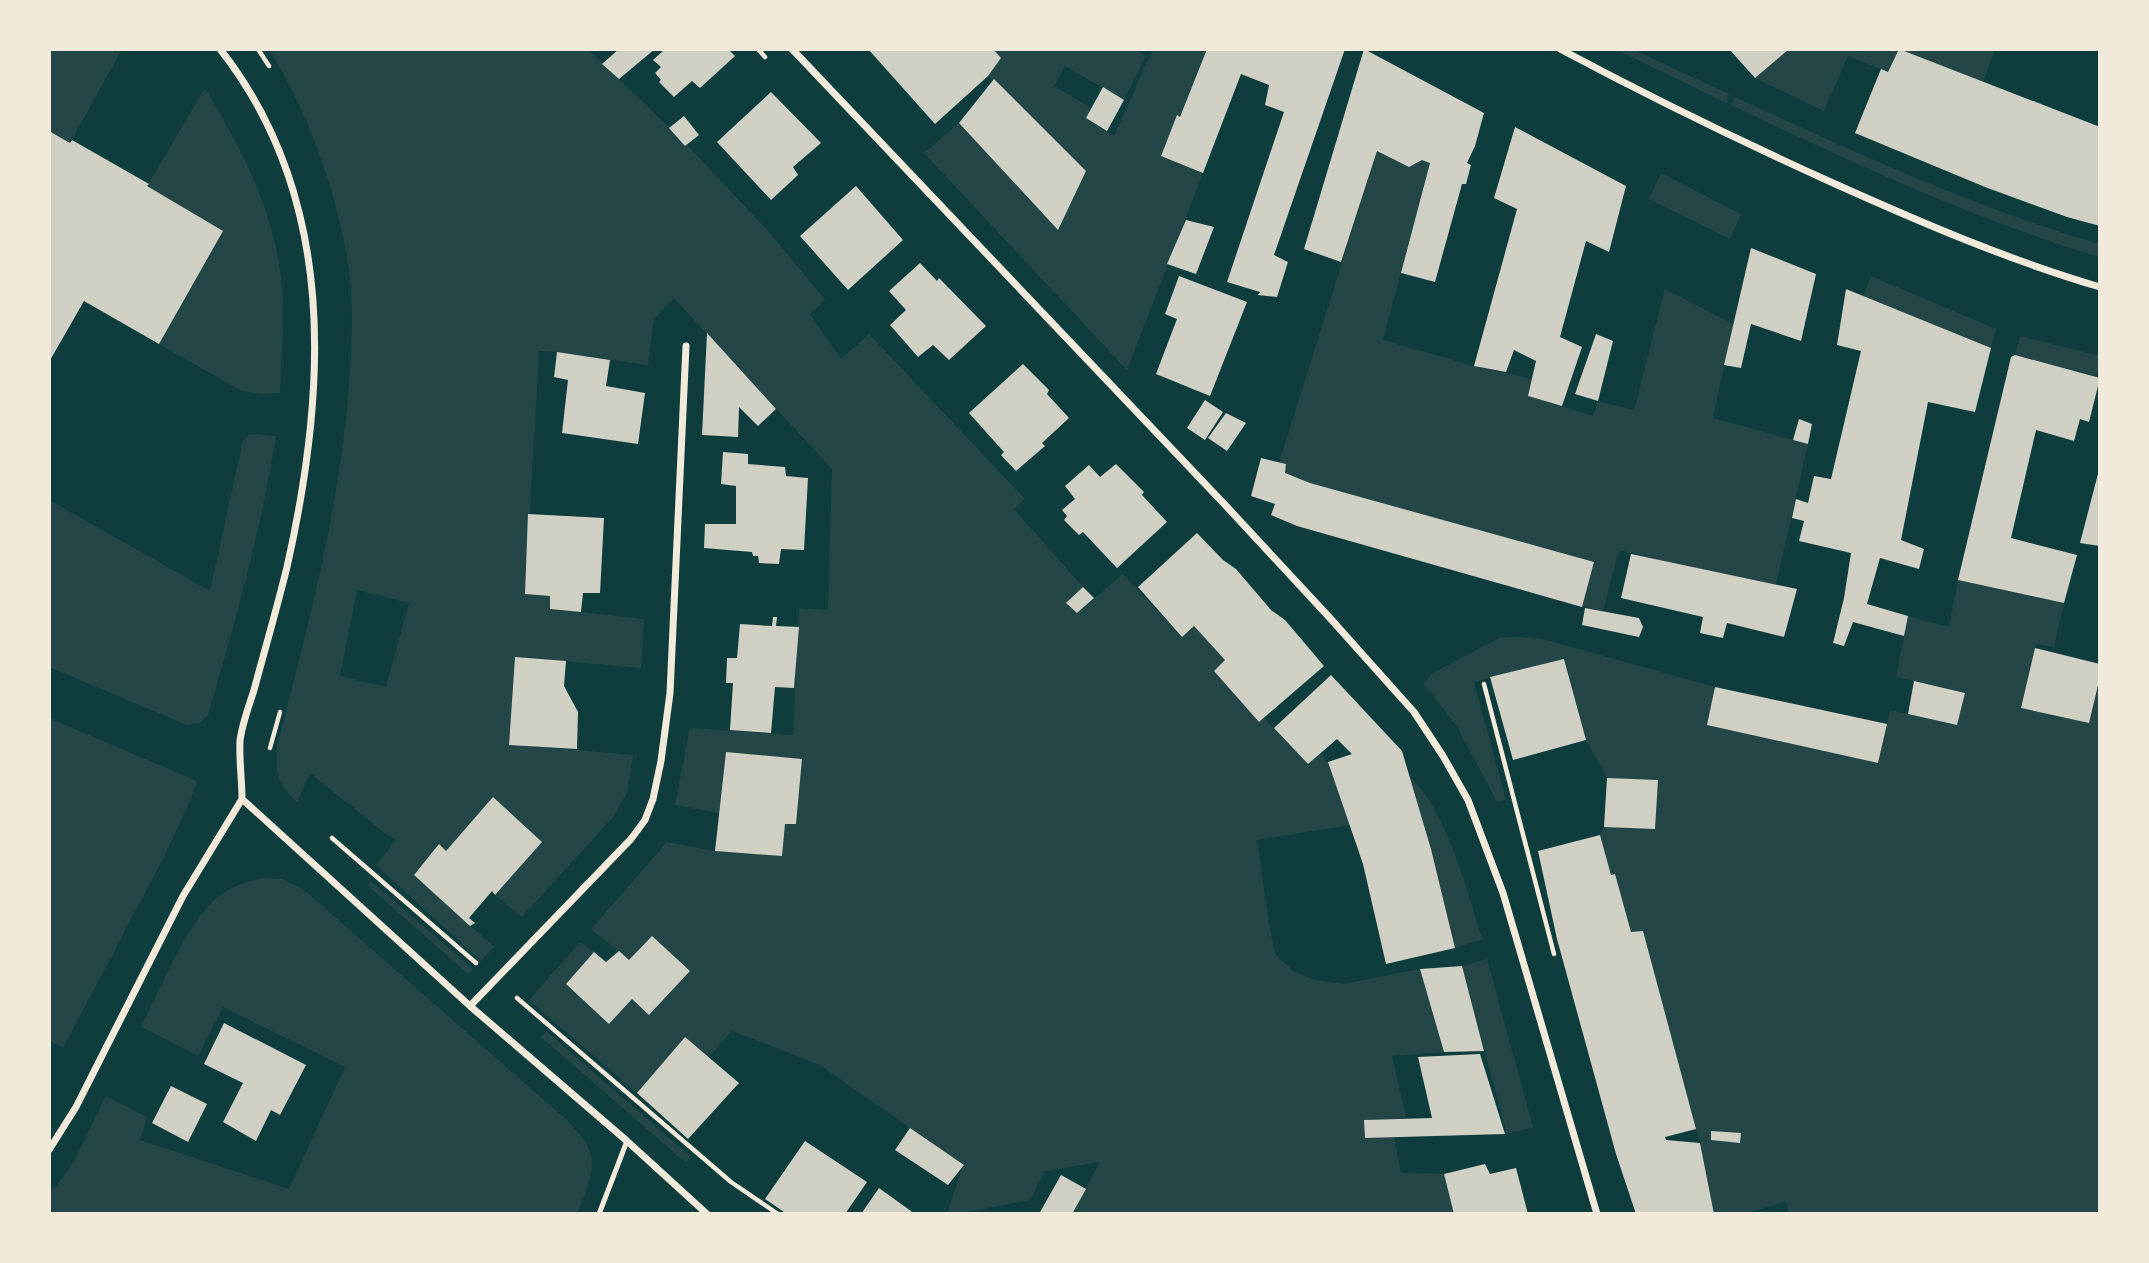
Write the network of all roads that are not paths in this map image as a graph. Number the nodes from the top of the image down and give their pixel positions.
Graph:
1 (220, 49) edge
2 (792, 49) edge
3 (1560, 49) edge
4 (2100, 287) edge
5 (686, 346) dead end
6 (242, 799) junction
7 (471, 1006) junction
8 (626, 1141) junction
9 (49, 1150) edge
10 (598, 1214) edge
11 (707, 1214) edge
12 (1597, 1214) edge

1 - 6 street
2 - 12 street
3 - 4 street
5 - 7 street
6 - 7 street
6 - 9 street
7 - 8 street
8 - 10 lane
8 - 11 street

